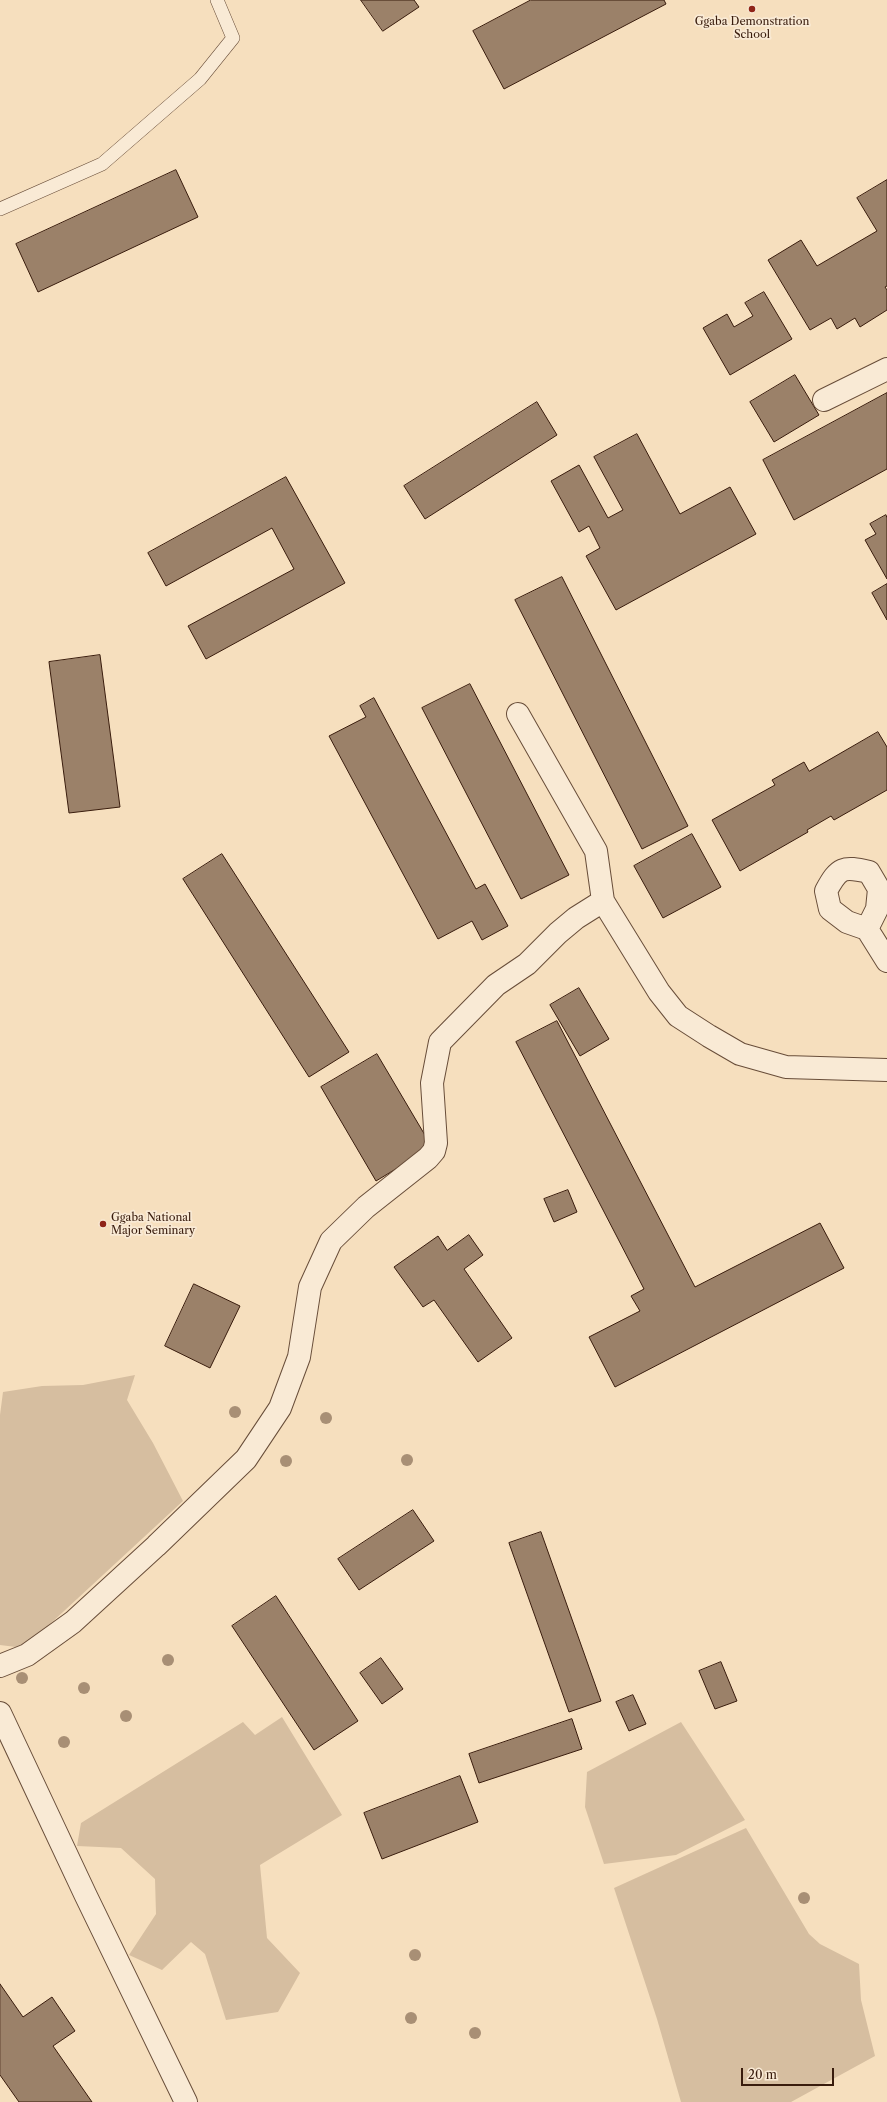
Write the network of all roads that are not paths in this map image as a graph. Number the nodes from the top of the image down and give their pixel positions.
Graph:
1 (217, 0) edge
2 (0, 209) edge
3 (887, 369) edge
4 (824, 400) dead end
5 (518, 714) dead end
6 (603, 901) junction
7 (867, 929) dead end
8 (887, 961) edge
9 (887, 1070) edge
10 (0, 1666) edge
11 (0, 1713) edge
12 (186, 2102) edge

1 - 2 lane
3 - 4 street
5 - 6 street
6 - 9 street
6 - 10 street
7 - 8 street
11 - 12 street

